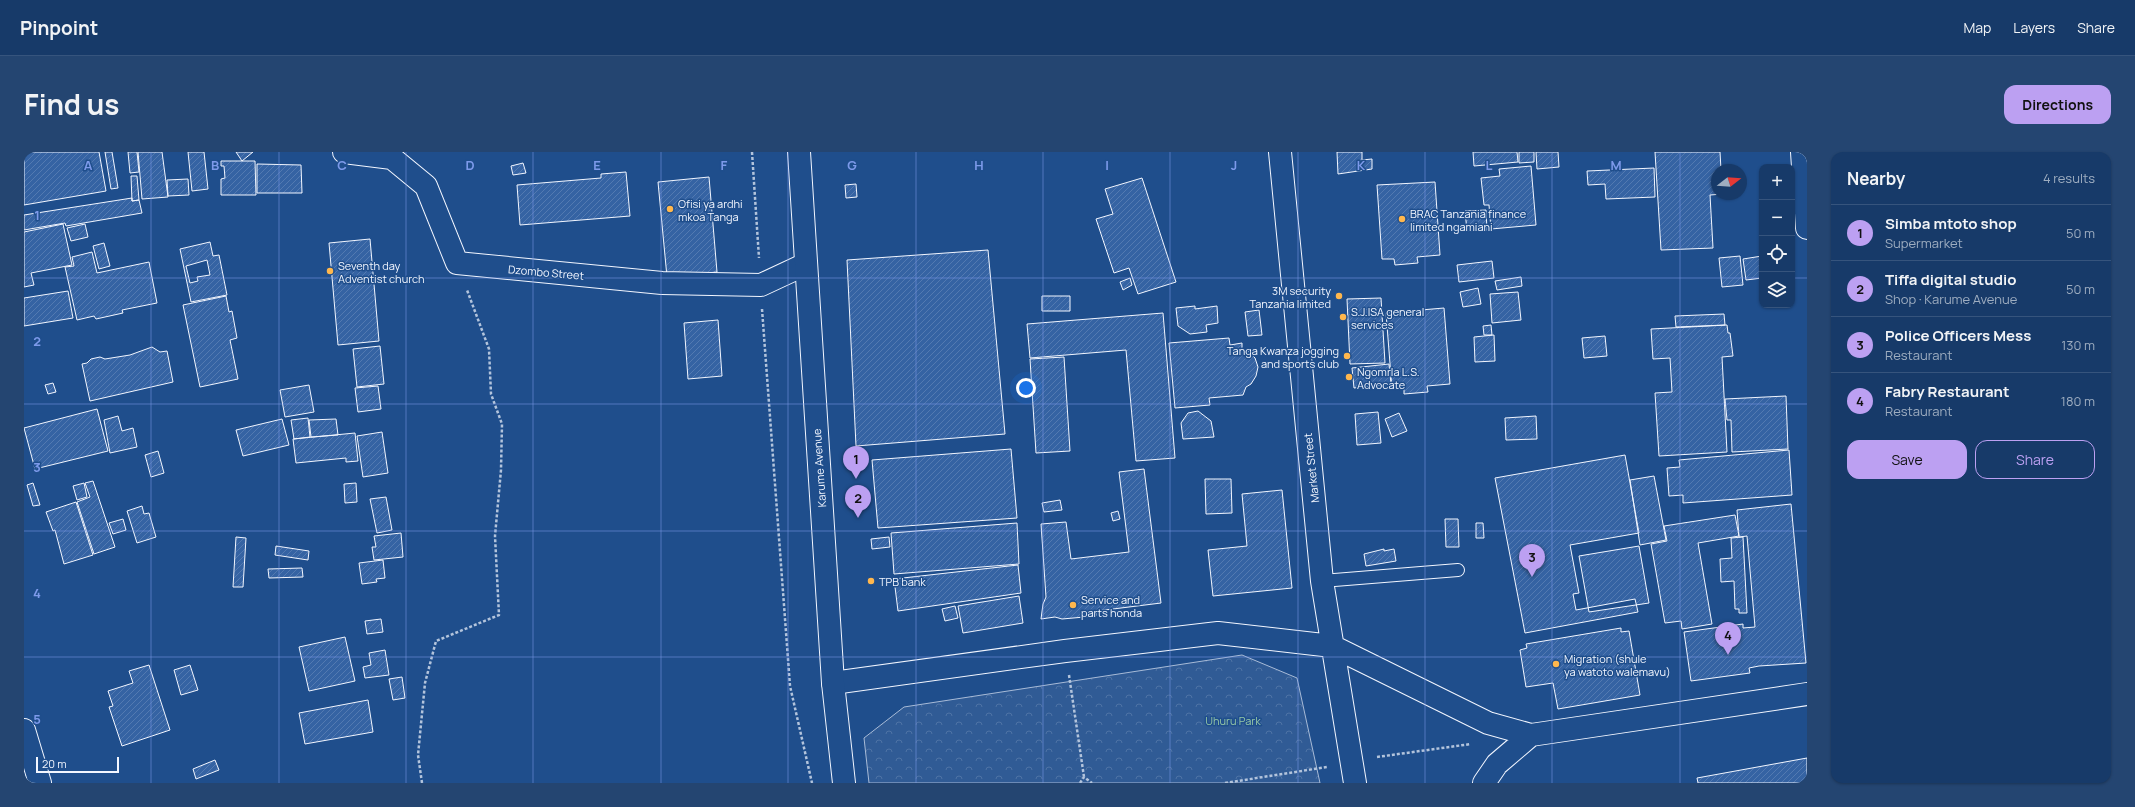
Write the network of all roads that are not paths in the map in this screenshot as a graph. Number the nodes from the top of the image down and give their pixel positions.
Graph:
1 (344, 152) edge
2 (798, 152) edge
3 (1280, 152) edge
4 (1802, 152) edge
5 (1807, 228) edge
6 (806, 264) junction
7 (1458, 570) dead end
8 (1322, 581) junction
9 (1332, 646) junction
10 (833, 683) junction
11 (1807, 694) edge
12 (24, 730) edge
13 (1530, 735) junction
14 (40, 783) edge
15 (844, 783) edge
16 (1355, 783) edge
17 (1484, 783) edge

1 - 6 street, Dzombo Street
2 - 6 street, Karume Avenue
3 - 8 street, Market Street
4 - 5 street
6 - 10 street, Karume Avenue
7 - 8 lane
8 - 9 street, Market Street
9 - 10 street
9 - 13 street
9 - 16 street, Market Street
10 - 15 street, Karume Avenue
11 - 13 street
12 - 14 street
13 - 17 street

